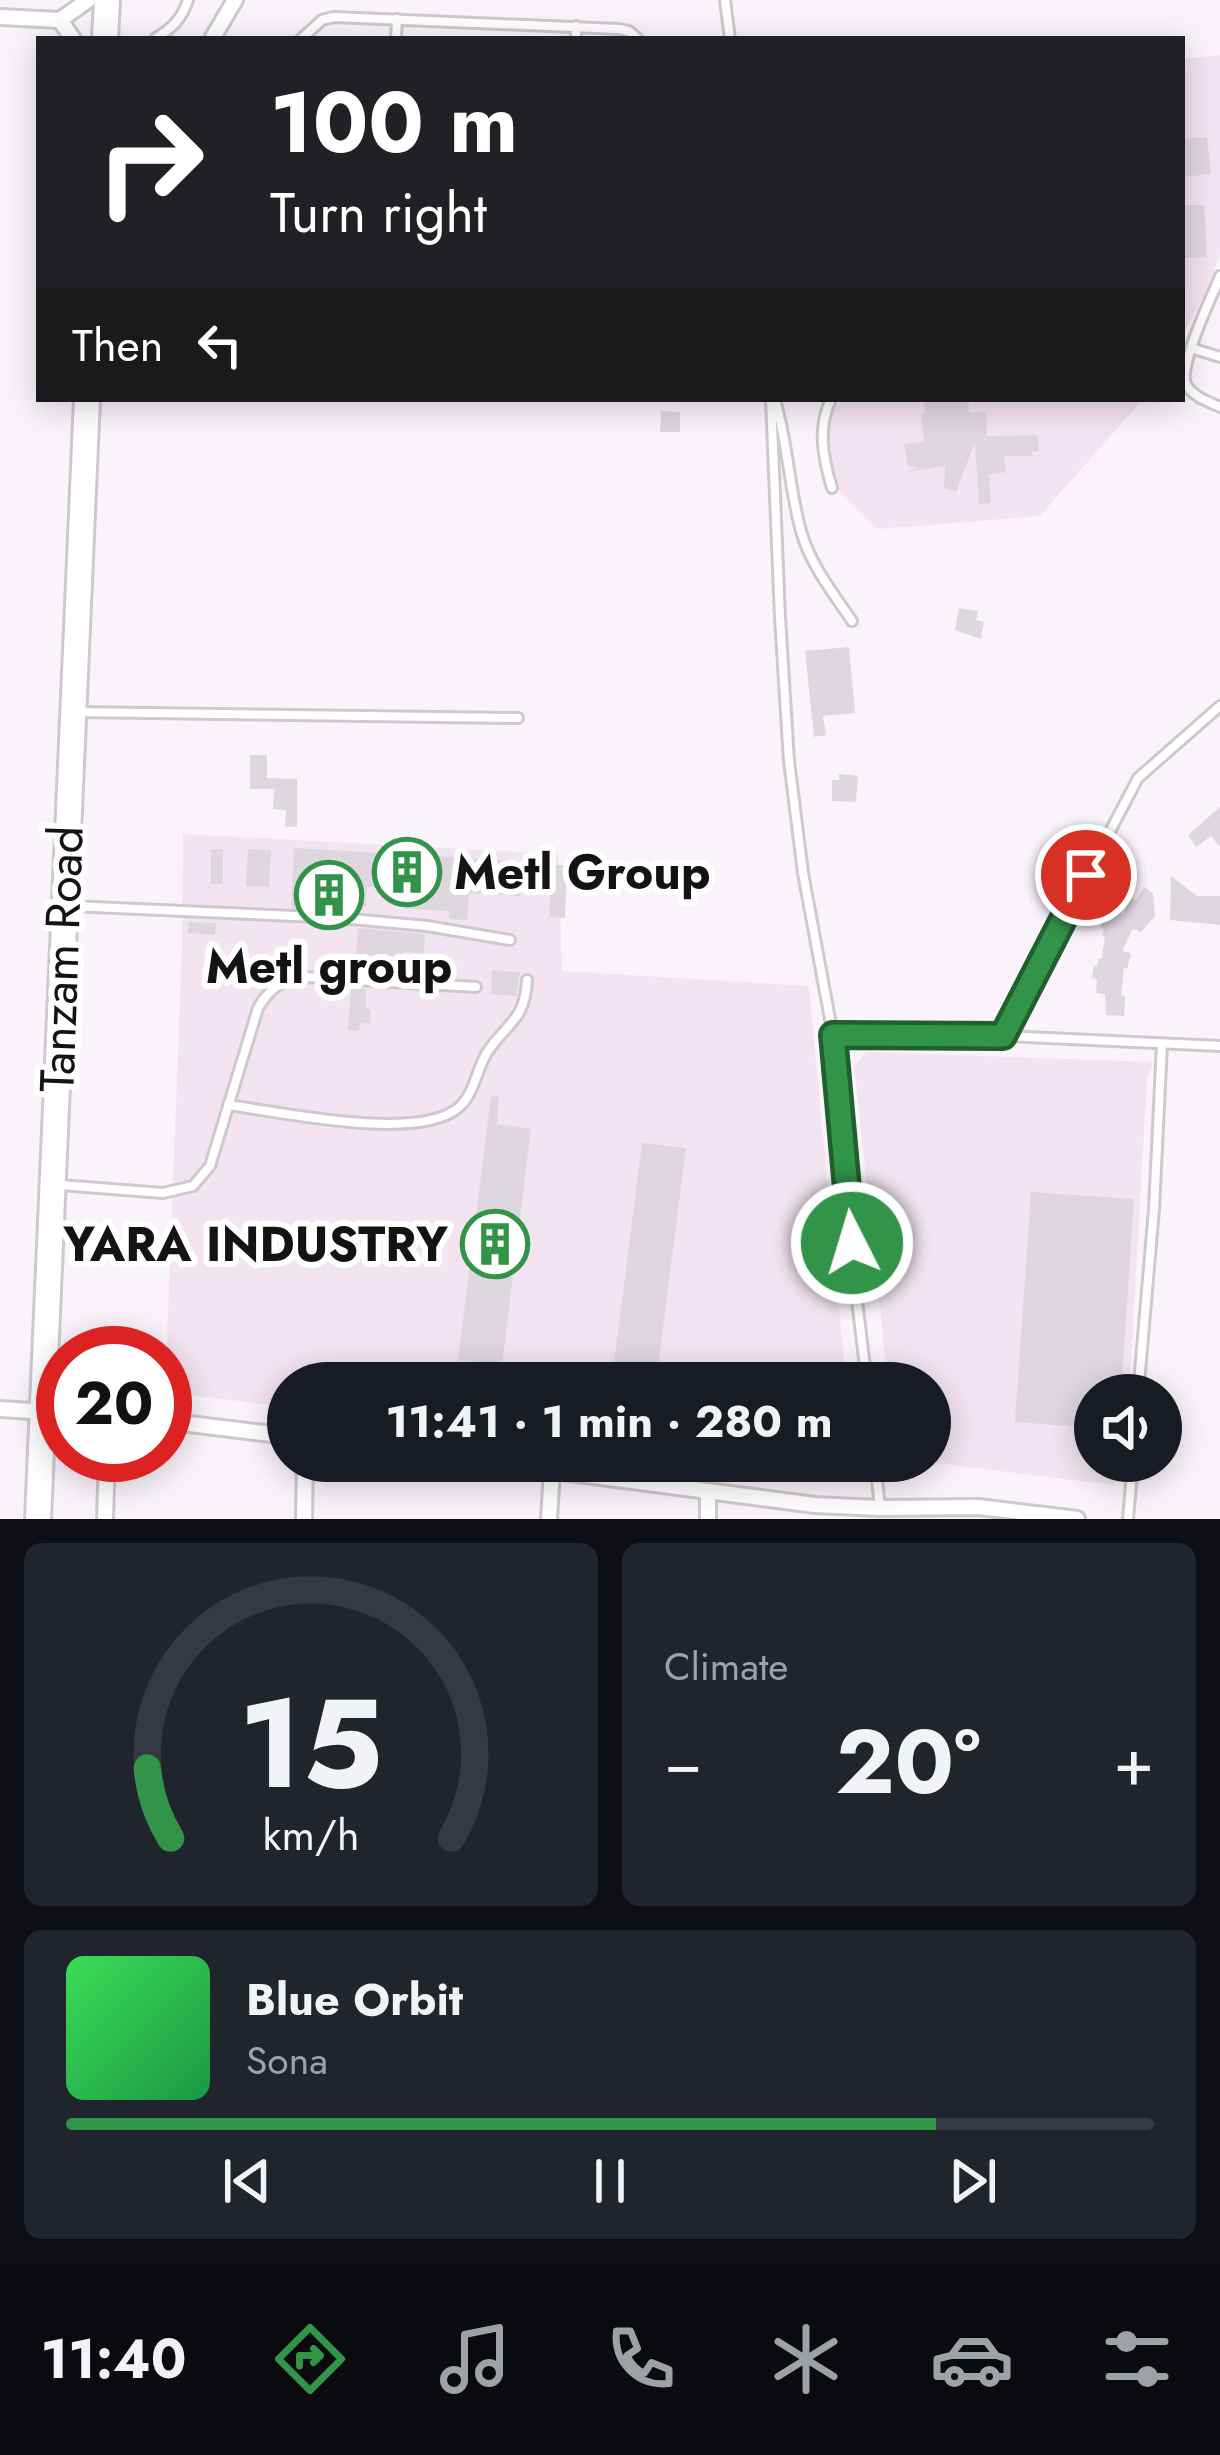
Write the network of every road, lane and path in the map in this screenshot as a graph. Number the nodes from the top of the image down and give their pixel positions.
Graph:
1 (88, 0) edge
2 (106, 0) edge
3 (188, 0) edge
4 (235, 0) edge
5 (725, 0) edge
6 (0, 17) edge
7 (397, 19) junction
8 (60, 20) junction
9 (576, 26) junction
10 (71, 36) edge
11 (105, 36) edge
12 (160, 36) edge
13 (214, 36) edge
14 (304, 36) edge
15 (396, 36) edge
16 (576, 36) edge
17 (635, 36) edge
18 (730, 36) edge
19 (1220, 276) edge
20 (1191, 348) junction
21 (1220, 357) edge
22 (1185, 363) edge
23 (1185, 373) edge
24 (87, 402) edge
25 (773, 402) edge
26 (774, 402) edge
27 (830, 402) edge
28 (1220, 407) edge
29 (832, 488) dead end
30 (853, 621) dead end
31 (1220, 706) edge
32 (73, 712) junction
33 (518, 718) dead end
34 (63, 906) junction
35 (510, 940) dead end
36 (527, 980) dead end
37 (476, 987) dead end
38 (833, 1035) junction
39 (1003, 1036) junction
40 (1162, 1043) junction
41 (1220, 1046) edge
42 (229, 1105) junction
43 (52, 1185) junction
44 (53, 1326) edge
45 (865, 1362) edge
46 (1140, 1374) edge
47 (0, 1409) edge
48 (36, 1412) edge
49 (192, 1424) edge
50 (267, 1433) edge
51 (43, 1482) edge
52 (106, 1482) edge
53 (305, 1482) edge
54 (551, 1482) edge
55 (634, 1482) edge
56 (877, 1482) edge
57 (1131, 1482) edge
58 (708, 1492) junction
59 (880, 1508) junction
60 (1068, 1518) edge
61 (38, 1519) edge
62 (105, 1519) edge
63 (304, 1519) edge
64 (549, 1519) edge
65 (708, 1519) edge
66 (1128, 1519) edge

1 - 8 street
2 - 11 highway
3 - 12 lane
4 - 13 street
5 - 18 lane
6 - 8 street
7 - 9 lane
7 - 14 lane
7 - 15 lane
8 - 10 street
9 - 16 lane
9 - 17 lane
19 - 20 lane
20 - 21 lane
20 - 22 lane
23 - 28 lane
24 - 32 highway, Tanzam Road
25 - 38 lane
26 - 30 lane
27 - 29 lane
31 - 39 lane
32 - 33 lane
32 - 34 highway, Tanzam Road
34 - 35 lane
34 - 43 highway, Tanzam Road
36 - 42 lane
37 - 42 lane
38 - 39 lane
38 - 45 lane
39 - 40 lane
40 - 41 lane
40 - 46 lane
42 - 43 lane
43 - 44 highway, Tanzam Road
47 - 48 street
49 - 50 street
51 - 61 highway, Tanzam Road
52 - 62 street
53 - 63 street
54 - 64 street
55 - 58 street
56 - 59 lane
57 - 66 lane
58 - 59 street
58 - 65 street
59 - 60 street

